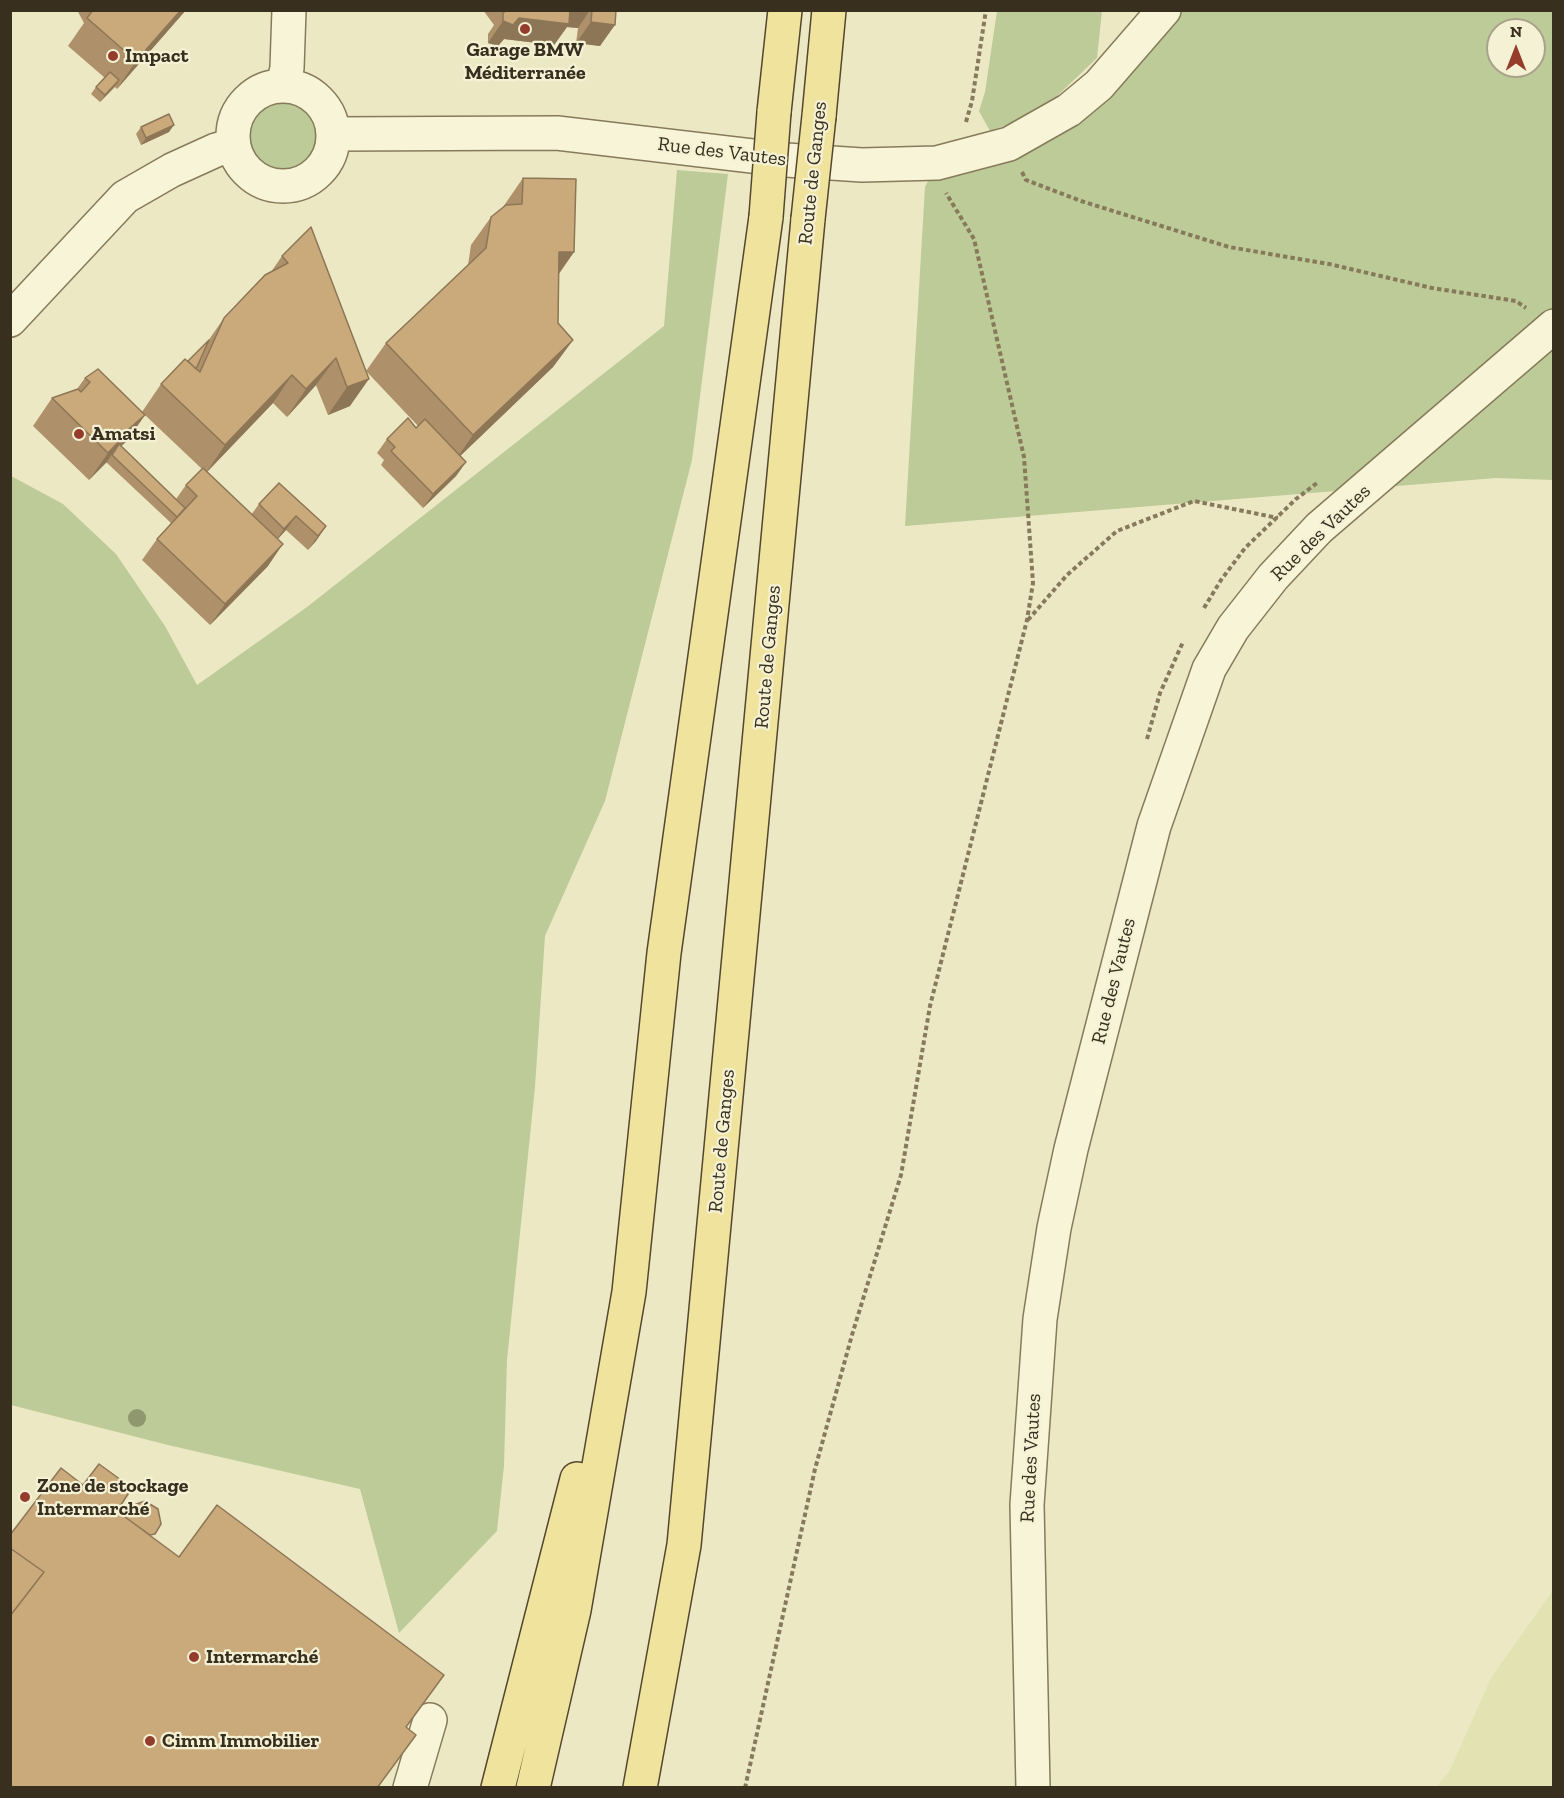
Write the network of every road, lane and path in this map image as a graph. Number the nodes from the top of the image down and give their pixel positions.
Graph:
1 (289, 10) edge
2 (785, 10) edge
3 (830, 10) edge
4 (986, 10) edge
5 (1164, 10) edge
6 (283, 85) junction
7 (334, 134) junction
8 (1009, 144) junction
9 (233, 145) junction
10 (952, 159) junction
11 (1516, 301) dead end
12 (10, 320) edge
13 (1554, 326) edge
14 (1278, 518) dead end
15 (1027, 620) junction
16 (628, 1292) junction
17 (430, 1720) edge
18 (410, 1788) edge
19 (498, 1788) edge
20 (533, 1788) edge
21 (640, 1788) edge
22 (745, 1788) edge
23 (1033, 1788) edge

1 - 6 street
2 - 16 main road, bridge
3 - 21 main road, Route de Ganges, bridge
4 - 10 path
5 - 8 street, Rue des Vautes
6 - 7 street
6 - 9 street
7 - 9 street
7 - 10 street, Rue des Vautes
8 - 10 street, Rue des Vautes
8 - 11 path
9 - 12 street
10 - 15 path
13 - 23 street, Rue des Vautes
14 - 15 path
15 - 22 path
16 - 19 main road
16 - 20 main road
17 - 18 street

